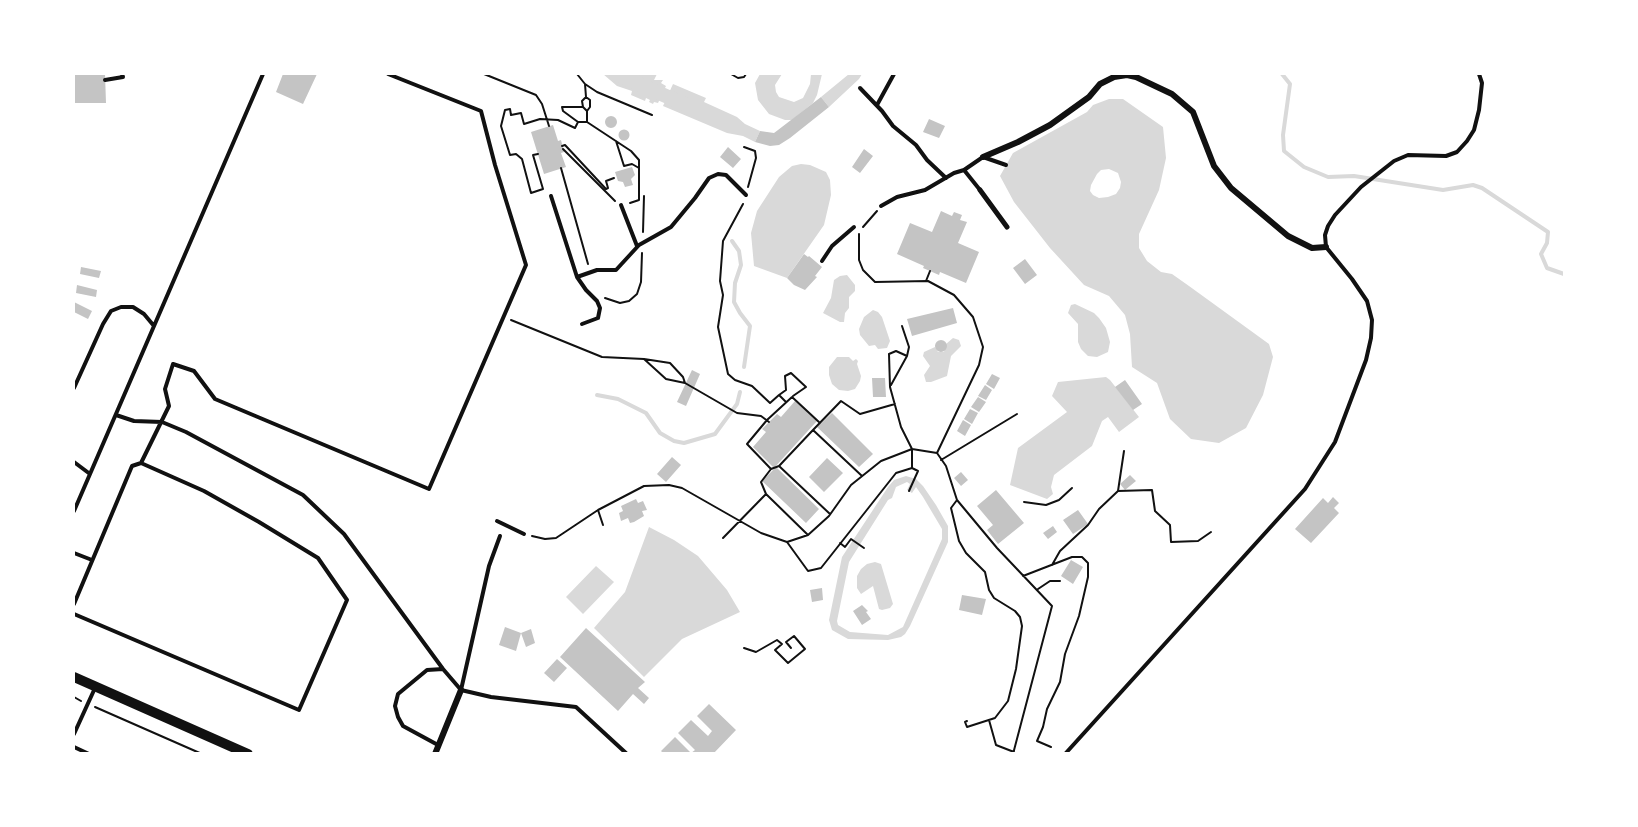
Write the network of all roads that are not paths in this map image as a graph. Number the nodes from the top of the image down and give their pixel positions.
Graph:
1 (122, 74) edge
2 (263, 74) edge
3 (388, 74) edge
4 (894, 74) edge
5 (1479, 74) edge
6 (105, 80) dead end
7 (860, 88) dead end
8 (877, 105) junction
9 (983, 157) junction
10 (1006, 165) dead end
11 (964, 170) junction
12 (946, 178) junction
13 (980, 190) joint
14 (746, 195) dead end
15 (551, 196) dead end
16 (621, 205) road end
17 (881, 206) road end
18 (854, 227) dead end
19 (1007, 227) dead end
20 (638, 246) junction
21 (1326, 247) junction
22 (822, 261) dead end
23 (577, 277) junction
24 (582, 324) dead end
25 (154, 327) junction
26 (74, 388) edge
27 (116, 415) junction
28 (162, 422) junction
29 (74, 462) edge
30 (141, 463) junction
31 (90, 474) junction
32 (74, 511) edge
33 (497, 521) dead end
34 (524, 534) road end
35 (500, 537) dead end
36 (74, 553) edge
37 (92, 560) junction
38 (74, 604) edge
39 (74, 614) edge
40 (443, 669) junction
41 (74, 677) edge
42 (96, 687) junction
43 (461, 690) junction
44 (74, 734) edge
45 (438, 745) junction
46 (74, 747) edge
47 (89, 753) edge
48 (248, 753) edge
49 (435, 753) edge
50 (627, 753) edge
51 (1065, 753) edge

1 - 6 lane
2 - 25 lane
3 - 28 lane
4 - 8 lane
5 - 21 lane
7 - 8 lane
8 - 12 lane
9 - 10 lane
9 - 11 lane
9 - 21 street
11 - 12 lane
11 - 13 lane
12 - 17 lane
13 - 19 street
14 - 20 lane
15 - 23 lane
16 - 20 lane
18 - 22 lane
20 - 23 lane
21 - 51 lane
23 - 24 lane
25 - 26 lane
25 - 27 lane
27 - 28 lane
27 - 31 lane
28 - 30 lane
28 - 40 lane
29 - 31 lane
30 - 37 lane
30 - 39 lane
31 - 32 lane
33 - 34 lane
35 - 43 lane
36 - 37 lane
37 - 38 lane
40 - 43 lane
40 - 45 lane
41 - 42 street
42 - 44 lane
42 - 48 street
43 - 45 street
43 - 50 lane
45 - 49 street
46 - 47 lane

